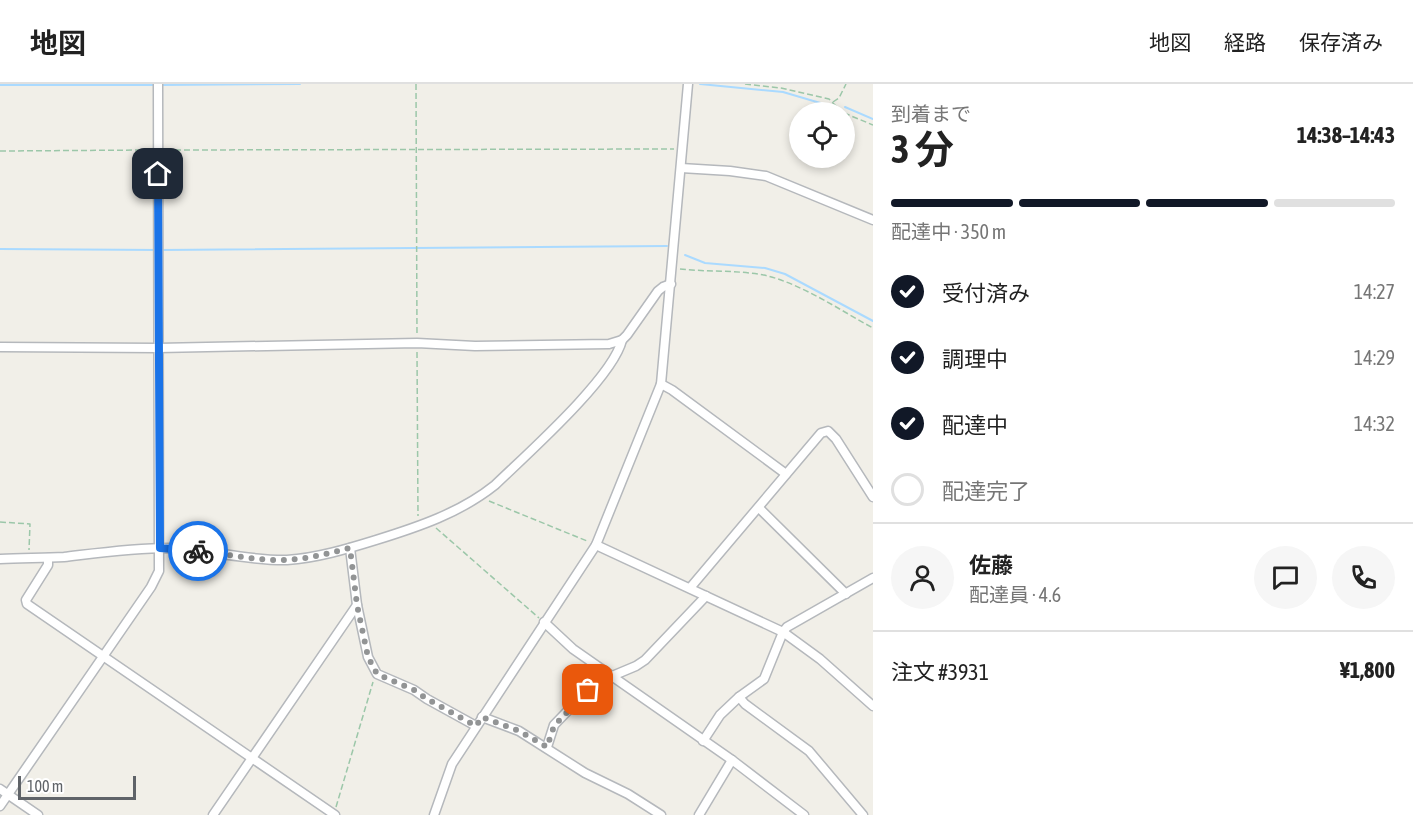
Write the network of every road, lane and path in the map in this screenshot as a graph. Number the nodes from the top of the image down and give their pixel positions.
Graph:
1 (158, 84) edge
2 (416, 84) edge
3 (688, 84) edge
4 (745, 84) edge
5 (846, 84) edge
6 (833, 102) joint
7 (855, 118) edge
8 (873, 125) edge
9 (683, 149) junction
10 (158, 150) junction
11 (417, 150) junction
12 (0, 151) edge
13 (681, 168) junction
14 (873, 220) edge
15 (673, 269) junction
16 (671, 284) junction
17 (873, 328) edge
18 (622, 340) junction
19 (417, 343) junction
20 (0, 347) edge
21 (158, 348) junction
22 (661, 384) junction
23 (786, 474) junction
24 (482, 496) junction
25 (873, 497) edge
26 (759, 508) junction
27 (430, 521) junction
28 (0, 522) edge
29 (420, 525) junction
30 (596, 545) junction
31 (160, 548) junction
32 (350, 548) junction
33 (29, 557) junction
34 (48, 558) junction
35 (0, 559) edge
36 (873, 578) edge
37 (690, 588) junction
38 (846, 594) junction
39 (706, 596) junction
40 (357, 605) junction
41 (544, 622) junction
42 (783, 632) junction
43 (103, 658) junction
44 (375, 672) junction
45 (612, 676) junction
46 (739, 697) junction
47 (873, 706) edge
48 (482, 717) junction
49 (476, 726) junction
50 (703, 741) junction
51 (547, 747) junction
52 (252, 759) junction
53 (732, 760) junction
54 (0, 789) edge
55 (8, 795) junction
56 (0, 806) edge
57 (38, 815) edge
58 (213, 815) edge
59 (334, 815) edge
60 (434, 815) edge
61 (661, 815) edge
62 (699, 815) edge
63 (804, 815) edge
64 (863, 815) edge

1 - 10 street
2 - 11 path
3 - 9 street
4 - 6 path
5 - 6 path
7 - 8 path
9 - 11 path
9 - 13 street
10 - 11 path
10 - 12 path
10 - 21 street
11 - 19 path
13 - 14 street
13 - 15 street
15 - 16 street
15 - 17 path
16 - 18 street
16 - 22 street
18 - 19 street
18 - 24 street
19 - 21 street
19 - 29 path
20 - 21 street
21 - 31 street
22 - 23 street
22 - 30 street
23 - 25 street
23 - 26 street
24 - 27 street
24 - 30 path
26 - 37 street
26 - 38 street
27 - 29 street
27 - 41 path
28 - 33 path
29 - 32 street
30 - 37 street
30 - 41 street
31 - 32 street
31 - 34 street
31 - 43 street
32 - 40 street
33 - 34 street
33 - 35 street
34 - 43 street
36 - 38 street
37 - 39 street
38 - 42 street
39 - 42 street
39 - 45 street
40 - 44 street
40 - 52 street
41 - 45 street
41 - 48 street
42 - 46 street
42 - 47 street
43 - 52 street
43 - 55 street
44 - 49 street
44 - 59 path
45 - 50 street
45 - 51 street
46 - 50 street
46 - 64 street
48 - 49 street
48 - 51 street
49 - 60 street
50 - 53 street
51 - 61 street
52 - 58 street
52 - 59 street
53 - 62 street
53 - 63 street
54 - 55 street
55 - 56 street
55 - 57 street

